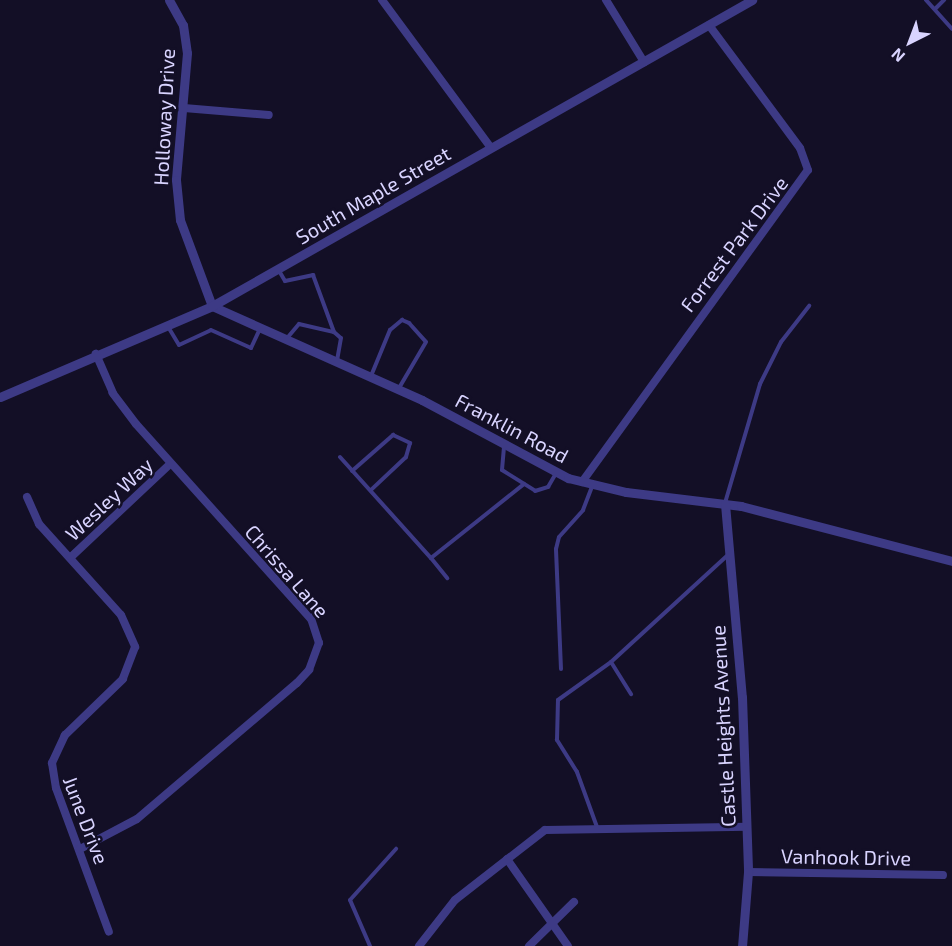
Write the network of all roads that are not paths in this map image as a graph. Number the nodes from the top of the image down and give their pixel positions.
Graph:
1 (169, 0) edge
2 (382, 0) edge
3 (606, 0) edge
4 (752, 0) edge
5 (926, 0) edge
6 (945, 0) edge
7 (935, 9) junction
8 (709, 25) junction
9 (952, 29) edge
10 (644, 62) junction
11 (184, 108) junction
12 (269, 115) dead end
13 (491, 148) junction
14 (278, 269) junction
15 (212, 306) junction
16 (809, 306) dead end
17 (167, 325) junction
18 (262, 325) junction
19 (334, 332) junction
20 (288, 337) junction
21 (96, 354) junction
22 (337, 360) junction
23 (371, 376) junction
24 (399, 389) junction
25 (0, 397) edge
26 (504, 447) junction
27 (340, 457) dead end
28 (170, 464) junction
29 (352, 471) junction
30 (556, 473) junction
31 (582, 482) junction
32 (524, 484) junction
33 (592, 484) junction
34 (371, 490) junction
35 (27, 497) dead end
36 (725, 504) junction
37 (730, 553) junction
38 (71, 557) junction
39 (431, 558) junction
40 (952, 561) edge
41 (447, 578) dead end
42 (611, 662) junction
43 (561, 669) dead end
44 (632, 694) dead end
45 (597, 827) junction
46 (747, 827) junction
47 (80, 849) junction
48 (396, 849) dead end
49 (507, 859) junction
50 (748, 872) junction
51 (943, 875) dead end
52 (574, 902) dead end
53 (551, 925) junction
54 (109, 932) dead end
55 (370, 946) edge
56 (419, 946) edge
57 (529, 946) edge
58 (568, 946) edge
59 (742, 946) edge

1 - 11 street, Holloway Drive
2 - 13 street
3 - 10 street
4 - 8 street, South Maple Street
5 - 7 lane
6 - 7 lane
7 - 9 lane
8 - 10 street, South Maple Street
8 - 31 street, Forrest Park Drive
10 - 13 street, South Maple Street
11 - 12 street
11 - 15 street, Holloway Drive
13 - 14 street, South Maple Street
14 - 15 street, South Maple Street
14 - 19 lane
15 - 17 street, South Maple Street
15 - 18 street, Franklin Road
16 - 36 lane
17 - 18 lane
17 - 21 street, South Maple Street
18 - 20 street, Franklin Road
19 - 20 lane
19 - 22 lane
20 - 22 street, Franklin Road
21 - 25 street, South Maple Street
21 - 28 street, Chrissa Lane
22 - 23 street, Franklin Road
23 - 24 street, Franklin Road
23 - 24 lane
24 - 26 street, Franklin Road
26 - 30 street, Franklin Road
26 - 32 lane
27 - 29 lane
28 - 38 street, Wesley Way
28 - 47 street, Chrissa Lane
29 - 34 lane
29 - 34 lane
30 - 31 street, Franklin Road
30 - 32 lane
31 - 33 street, Franklin Road
32 - 39 lane
33 - 36 street, Franklin Road
33 - 43 lane
34 - 39 lane
35 - 38 street, June Drive
36 - 37 street, Castle Heights Avenue
36 - 40 street, Franklin Road
37 - 42 lane
37 - 46 street, Castle Heights Avenue
38 - 47 street, June Drive
39 - 41 lane
42 - 44 lane
42 - 45 lane
45 - 46 street
45 - 49 street
46 - 50 street, Castle Heights Avenue
47 - 54 street, June Drive
48 - 55 lane
49 - 53 street
49 - 56 street
50 - 51 street, Vanhook Drive
50 - 59 street, Castle Heights Avenue
52 - 53 street
53 - 57 street
53 - 58 street

